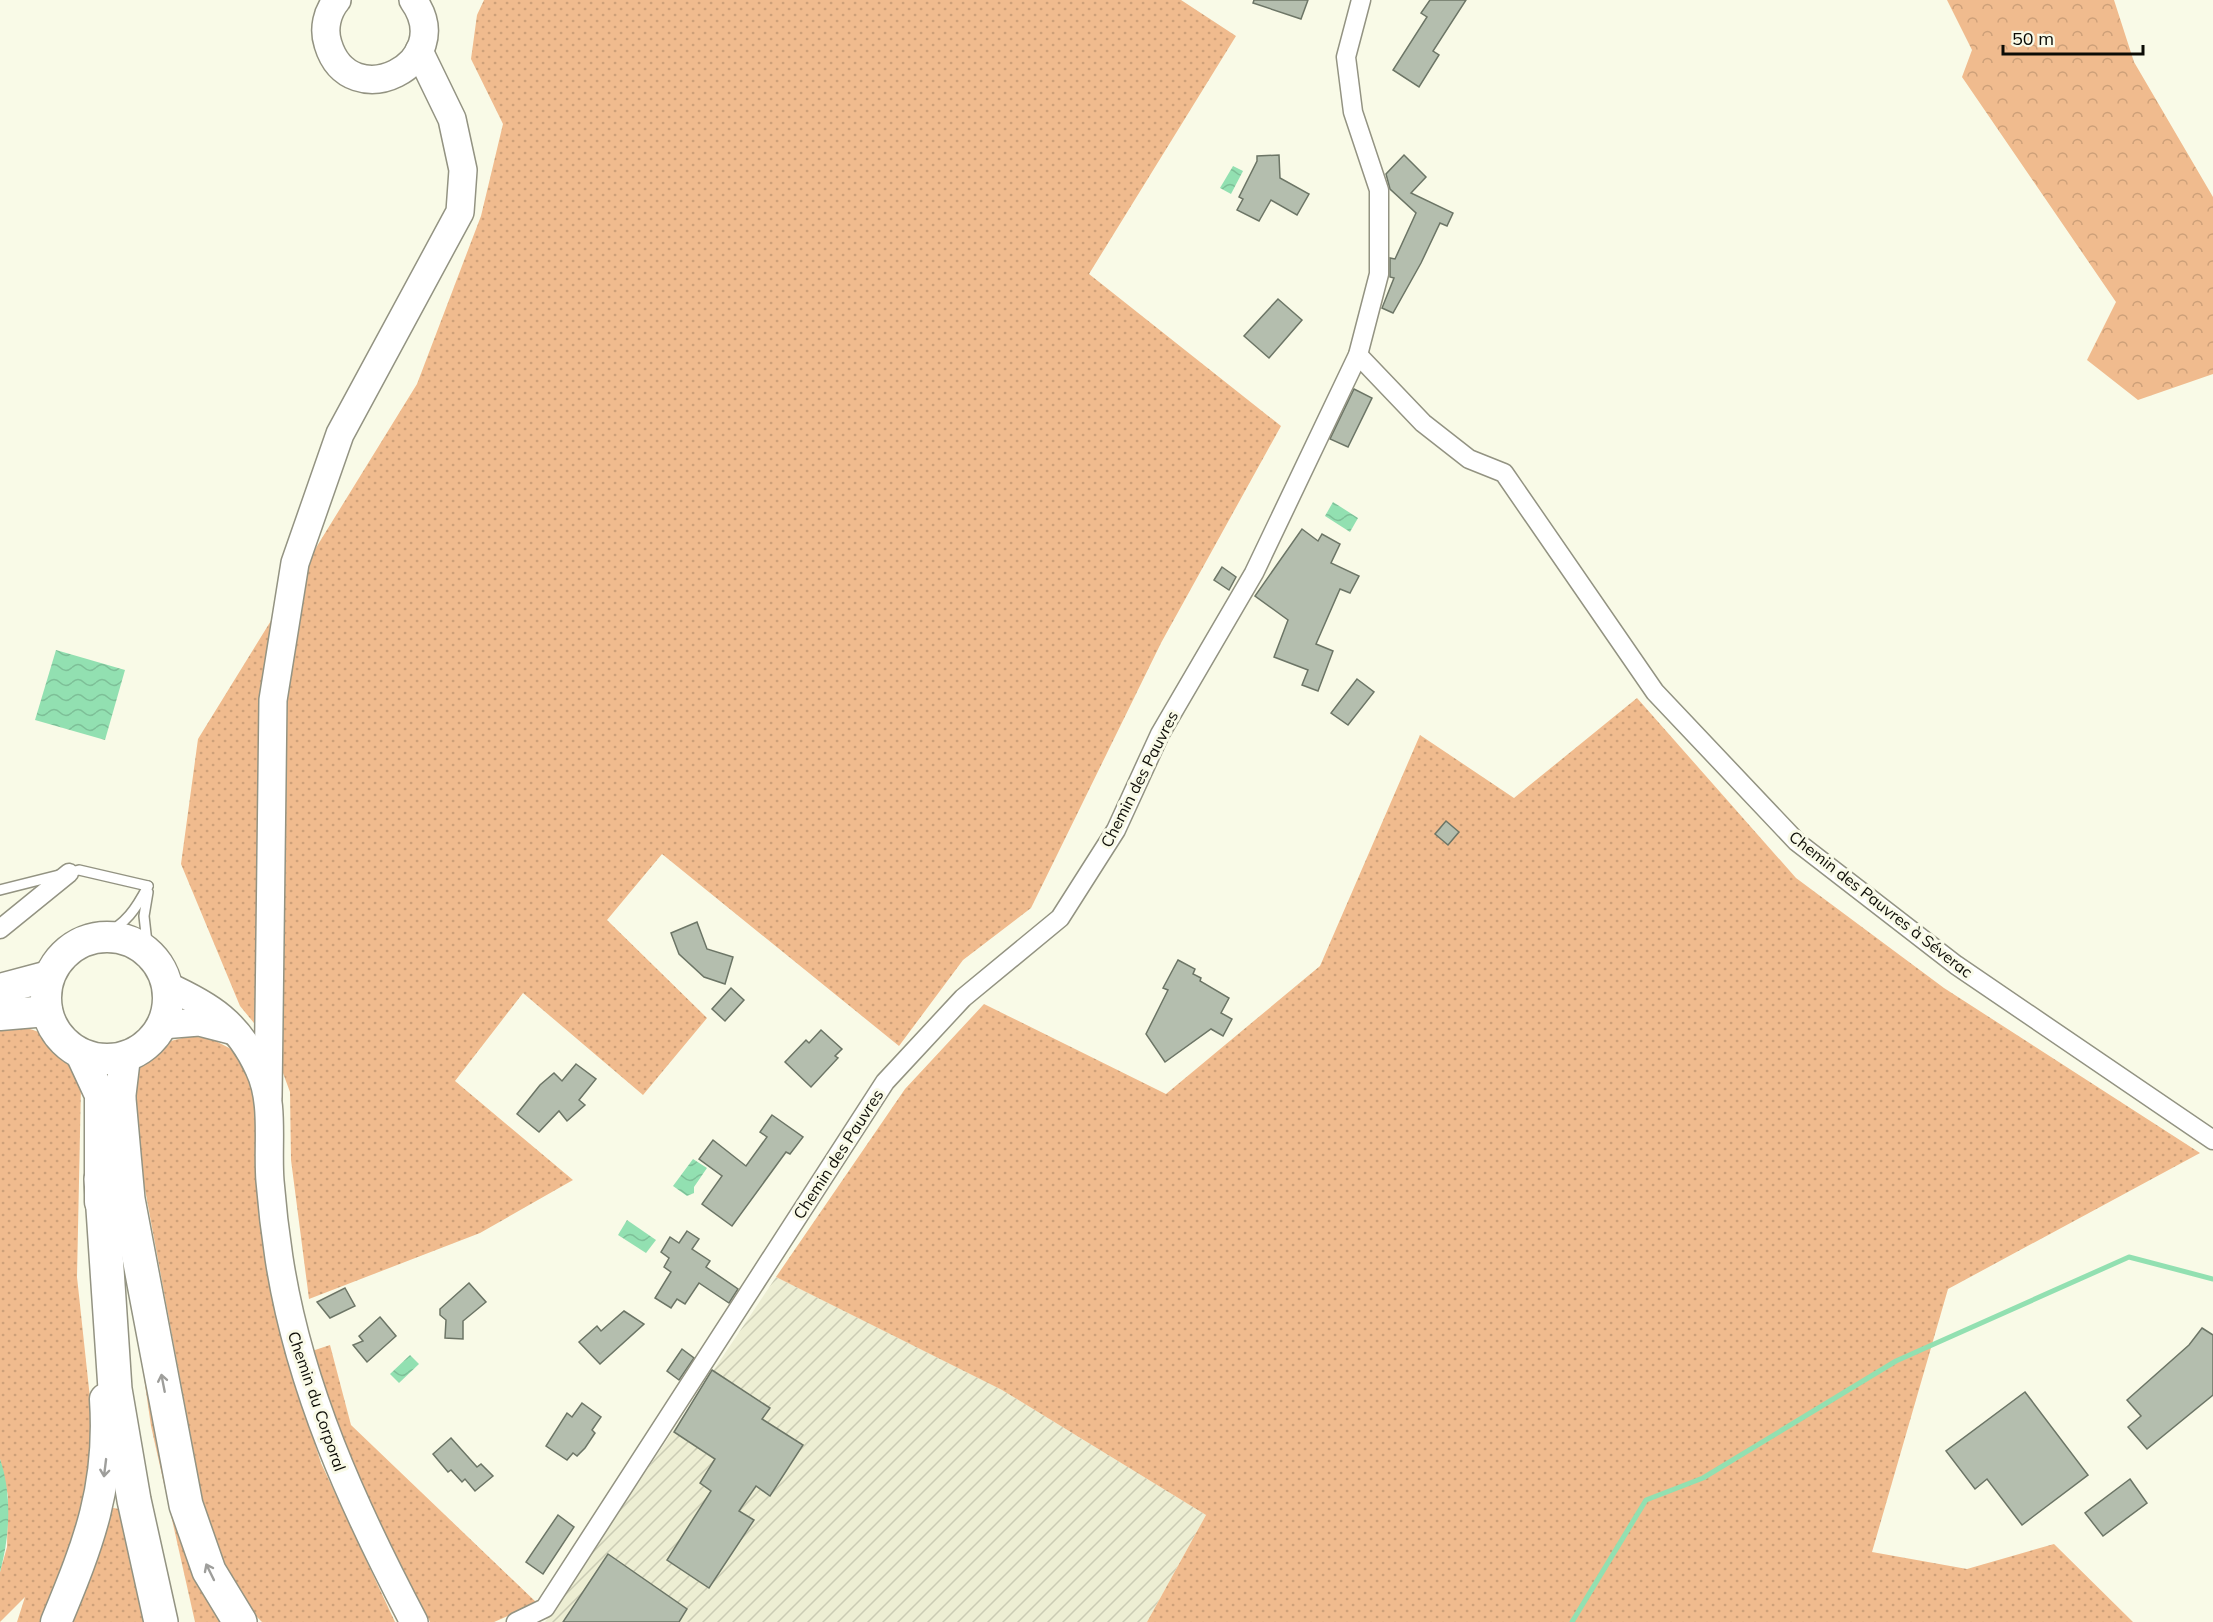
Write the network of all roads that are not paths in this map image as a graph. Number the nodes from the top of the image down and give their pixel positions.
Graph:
1 (337, 0) edge
2 (412, 0) edge
3 (1361, 0) edge
4 (411, 61) junction
5 (1358, 355) junction
6 (69, 873) junction
7 (148, 886) junction
8 (0, 890) edge
9 (0, 929) edge
10 (102, 936) junction
11 (148, 952) junction
12 (49, 976) junction
13 (167, 986) junction
14 (0, 989) edge
15 (47, 1011) junction
16 (0, 1015) edge
17 (162, 1025) junction
18 (234, 1031) junction
19 (81, 1054) junction
20 (125, 1056) junction
21 (268, 1097) junction
22 (119, 1099) junction
23 (2213, 1140) edge
24 (101, 1179) junction
25 (56, 1622) edge
26 (161, 1622) edge
27 (176, 1622) edge
28 (240, 1622) edge
29 (414, 1622) edge
30 (516, 1622) edge

1 - 4 street
2 - 4 street
3 - 5 street, Chemin des Pauvres
4 - 21 street
5 - 23 street, Chemin des Pauvres à Séverac
5 - 30 street, Chemin des Pauvres
6 - 7 lane
6 - 8 lane
6 - 9 street
7 - 10 lane
7 - 11 lane
10 - 11 main road
10 - 12 main road
11 - 13 main road
12 - 14 main road
12 - 15 main road
13 - 17 main road
13 - 18 street, Chemin du Corporal
15 - 16 main road
15 - 19 main road
17 - 18 street
17 - 20 main road
18 - 21 street, Chemin du Corporal
19 - 20 main road
19 - 24 main road
20 - 22 main road
21 - 29 street, Chemin du Corporal
22 - 27 main road
28 -> 22 highway
24 -> 25 main road
24 - 26 highway

